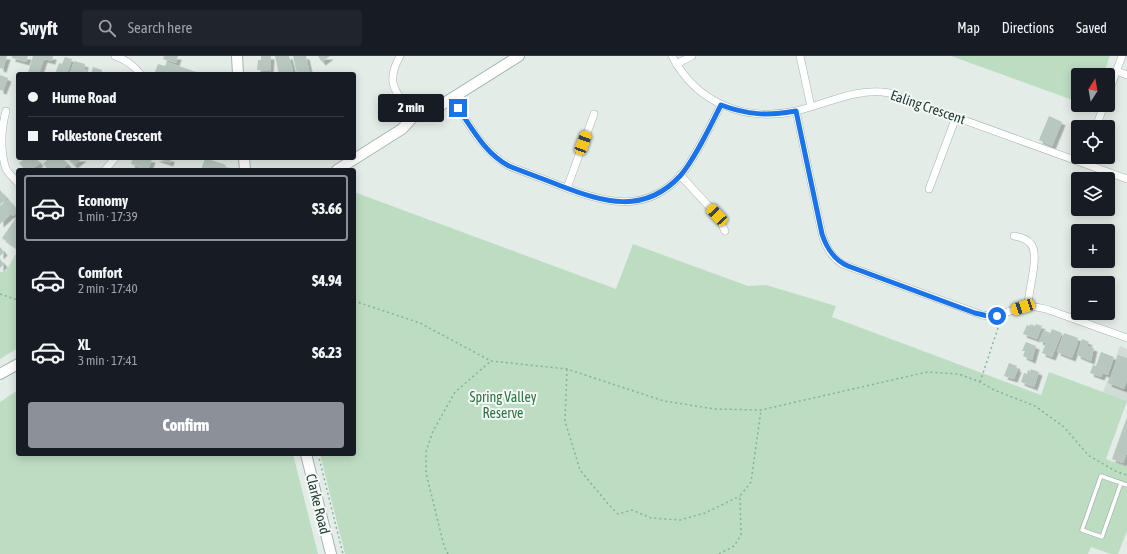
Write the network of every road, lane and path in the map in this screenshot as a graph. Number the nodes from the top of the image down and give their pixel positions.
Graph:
1 (115, 56) edge
2 (237, 56) edge
3 (400, 56) edge
4 (519, 56) edge
5 (672, 56) edge
6 (692, 56) edge
7 (800, 56) edge
8 (1122, 56) edge
9 (676, 64) junction
10 (1117, 71) junction
11 (139, 72) edge
12 (238, 72) edge
13 (1127, 75) edge
14 (1115, 76) edge
15 (452, 98) junction
16 (721, 105) junction
17 (811, 107) junction
18 (6, 111) dead end
19 (796, 111) junction
20 (594, 114) dead end
21 (413, 117) junction
22 (956, 117) junction
23 (1071, 156) edge
24 (356, 158) edge
25 (113, 160) edge
26 (353, 160) edge
27 (1092, 164) edge
28 (107, 168) edge
29 (340, 168) edge
30 (680, 175) junction
31 (1127, 179) edge
32 (16, 180) edge
33 (567, 188) junction
34 (930, 189) dead end
35 (725, 231) dead end
36 (1014, 236) dead end
37 (0, 294) edge
38 (16, 299) edge
39 (356, 302) edge
40 (1028, 306) junction
41 (1003, 314) junction
42 (1127, 338) edge
43 (491, 361) junction
44 (16, 365) edge
45 (567, 369) junction
46 (0, 374) edge
47 (980, 382) junction
48 (761, 410) junction
49 (306, 456) edge
50 (318, 456) edge
51 (1127, 475) edge
52 (1122, 483) junction
53 (1127, 485) edge
54 (740, 496) junction
55 (331, 554) edge
56 (343, 554) edge
57 (448, 554) edge
58 (719, 554) edge

1 - 11 street
2 - 12 street
3 - 21 street
4 - 15 street
5 - 9 street, Ealing Crescent
6 - 9 street
7 - 17 street
8 - 10 street
9 - 16 street, Ealing Crescent
10 - 13 street
10 - 14 street
15 - 21 street
15 - 33 street
16 - 19 street, Ealing Crescent
16 - 30 street
17 - 19 street, Ealing Crescent
17 - 22 street, Ealing Crescent
18 - 32 street
19 - 41 street
20 - 33 street
21 - 24 street
22 - 23 street, Ealing Crescent
22 - 34 street
25 - 28 street
26 - 29 street
27 - 31 street, Ealing Crescent
30 - 33 street
30 - 35 street
36 - 40 street
37 - 38 path
39 - 43 path
40 - 41 street
40 - 42 street
41 - 47 path
43 - 45 path
43 - 57 path
44 - 46 street
45 - 48 path
45 - 54 path
47 - 48 path
47 - 51 path
48 - 54 path
49 - 55 street, Clarke Road
50 - 56 path
52 - 52 lane
52 - 53 lane
54 - 58 path

